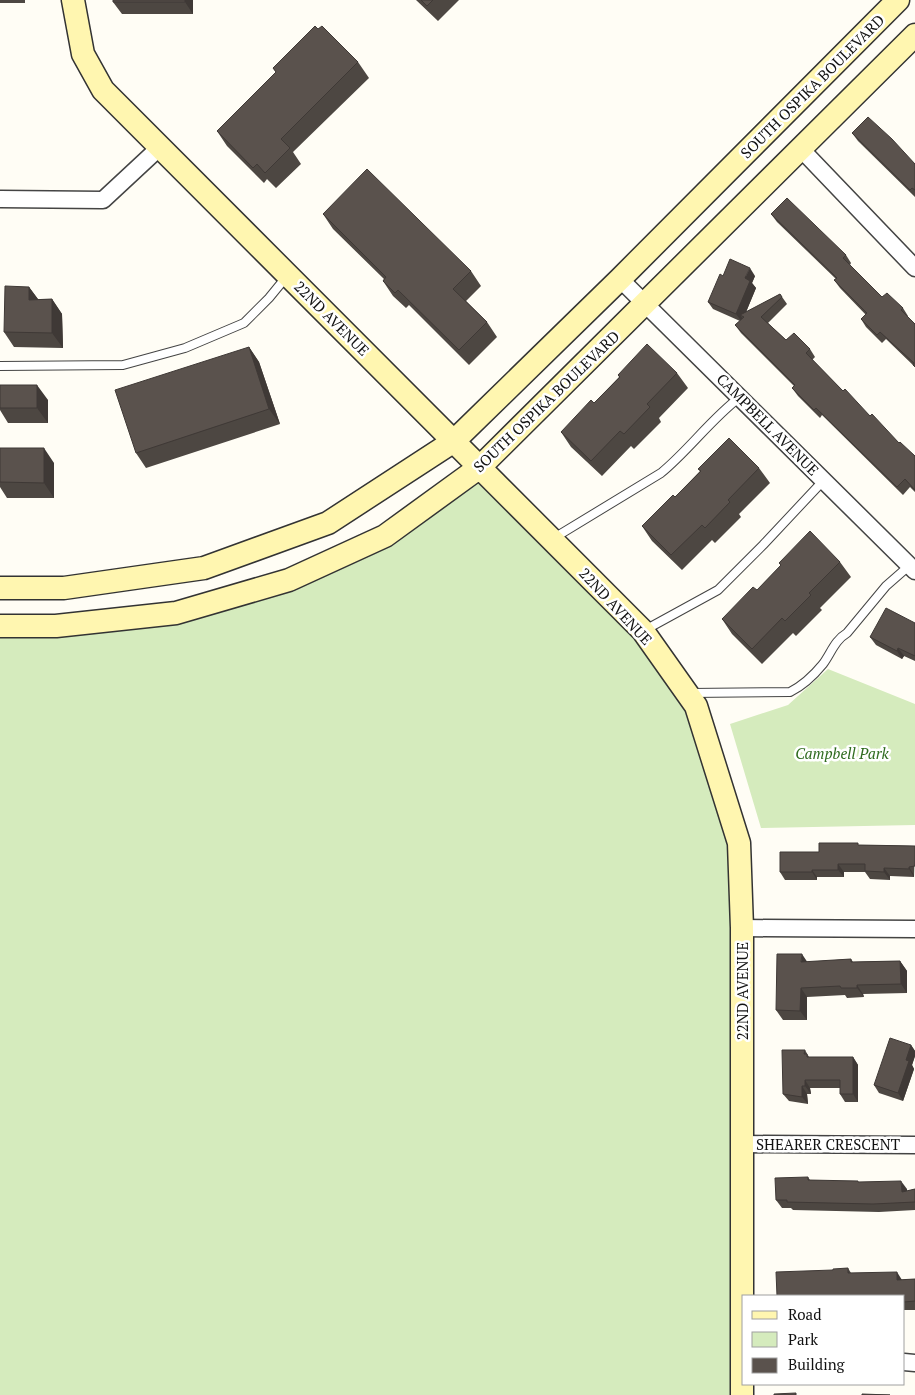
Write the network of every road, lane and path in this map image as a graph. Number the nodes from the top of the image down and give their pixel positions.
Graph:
1 (73, 0) edge
2 (898, 0) edge
3 (915, 35) edge
4 (160, 147) junction
5 (801, 149) junction
6 (0, 199) edge
7 (915, 268) edge
8 (288, 275) junction
9 (620, 279) junction
10 (646, 304) junction
11 (0, 366) edge
12 (740, 397) junction
13 (454, 441) junction
14 (480, 467) junction
15 (824, 480) junction
16 (552, 539) junction
17 (912, 568) edge
18 (0, 588) edge
19 (0, 626) edge
20 (643, 631) junction
21 (687, 693) junction
22 (742, 928) junction
23 (915, 929) edge
24 (741, 1144) junction
25 (915, 1145) edge
26 (742, 1295) edge

1 - 4 main road, 22ND AVENUE
2 - 9 main road, SOUTH OSPIKA BOULEVARD
3 - 5 main road, SOUTH OSPIKA BOULEVARD
4 - 6 street
4 - 8 main road, 22ND AVENUE
5 - 7 street
5 - 10 main road, SOUTH OSPIKA BOULEVARD
8 - 11 lane
8 - 13 main road, 22ND AVENUE
9 - 10 street, CAMPBELL AVENUE
9 - 13 main road, SOUTH OSPIKA BOULEVARD
10 - 12 street, CAMPBELL AVENUE
10 - 14 main road, SOUTH OSPIKA BOULEVARD
12 - 15 street, CAMPBELL AVENUE
12 - 16 lane
13 - 14 main road, 22ND AVENUE
13 - 18 main road, SOUTH OSPIKA BOULEVARD
14 - 16 main road, 22ND AVENUE
14 - 19 main road, SOUTH OSPIKA BOULEVARD
15 - 17 street, CAMPBELL AVENUE
15 - 20 lane
16 - 20 main road, 22ND AVENUE
17 - 21 lane
20 - 21 main road, 22ND AVENUE
21 - 22 main road, 22ND AVENUE
22 - 23 street
22 - 24 main road, 22ND AVENUE
24 - 25 street, SHEARER CRESCENT
24 - 26 main road, 22ND AVENUE

